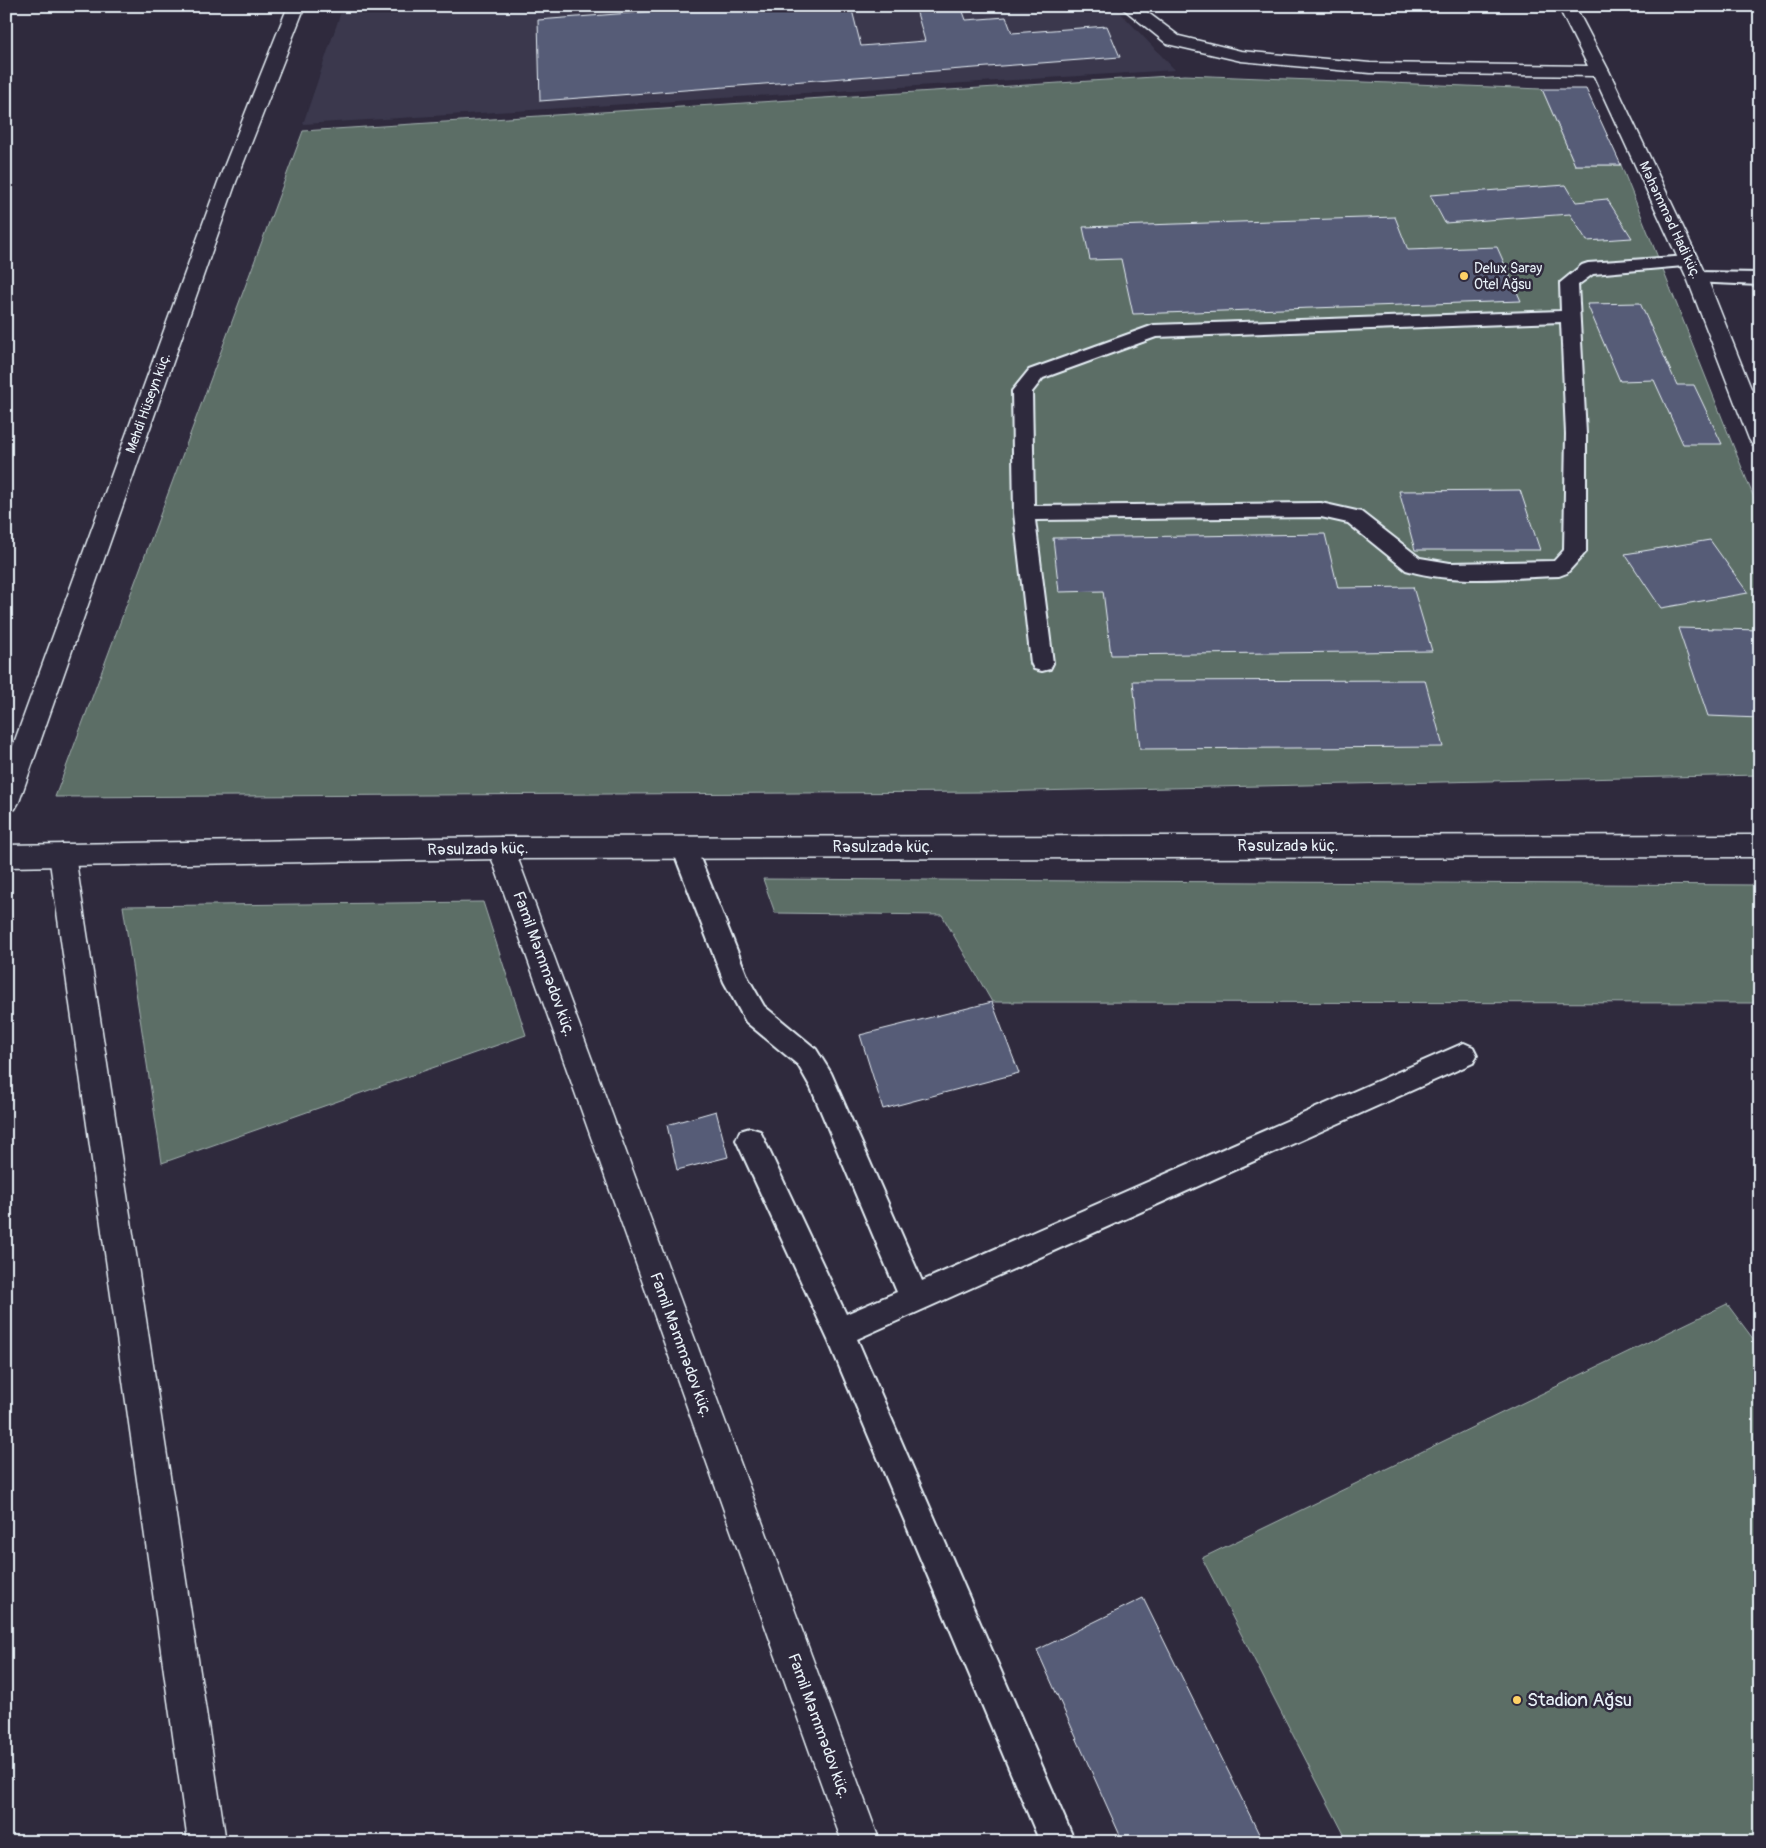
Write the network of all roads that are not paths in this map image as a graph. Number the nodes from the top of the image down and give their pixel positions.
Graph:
1 (297, 6) edge
2 (1128, 6) edge
3 (1566, 6) edge
4 (1600, 71) junction
5 (1693, 269) junction
6 (1760, 279) edge
7 (1571, 316) junction
8 (1760, 439) edge
9 (1024, 514) junction
10 (1042, 663) dead end
11 (6, 802) edge
12 (1760, 846) edge
13 (502, 848) junction
14 (684, 848) junction
15 (62, 855) junction
16 (6, 856) edge
17 (1464, 1055) dead end
18 (750, 1140) dead end
19 (915, 1299) junction
20 (839, 1332) junction
21 (207, 1842) edge
22 (861, 1842) edge
23 (1058, 1842) edge

1 - 11 street, Mehdi Hüseyn küç.
2 - 4 street
3 - 4 street, Məhəmməd Hadi küç.
4 - 5 street, Məhəmməd Hadi küç.
5 - 6 lane
5 - 7 lane
5 - 8 street, Məhəmməd Hadi küç.
7 - 9 lane
7 - 9 lane
9 - 10 lane
12 - 14 street, Rəsulzadə küç.
13 - 14 street, Rəsulzadə küç.
13 - 15 street, Rəsulzadə küç.
13 - 22 street, Famil Məmmədov küç.
14 - 19 lane
15 - 16 street, Rəsulzadə küç.
15 - 21 street
17 - 19 lane
18 - 20 lane
19 - 20 lane
20 - 23 lane

